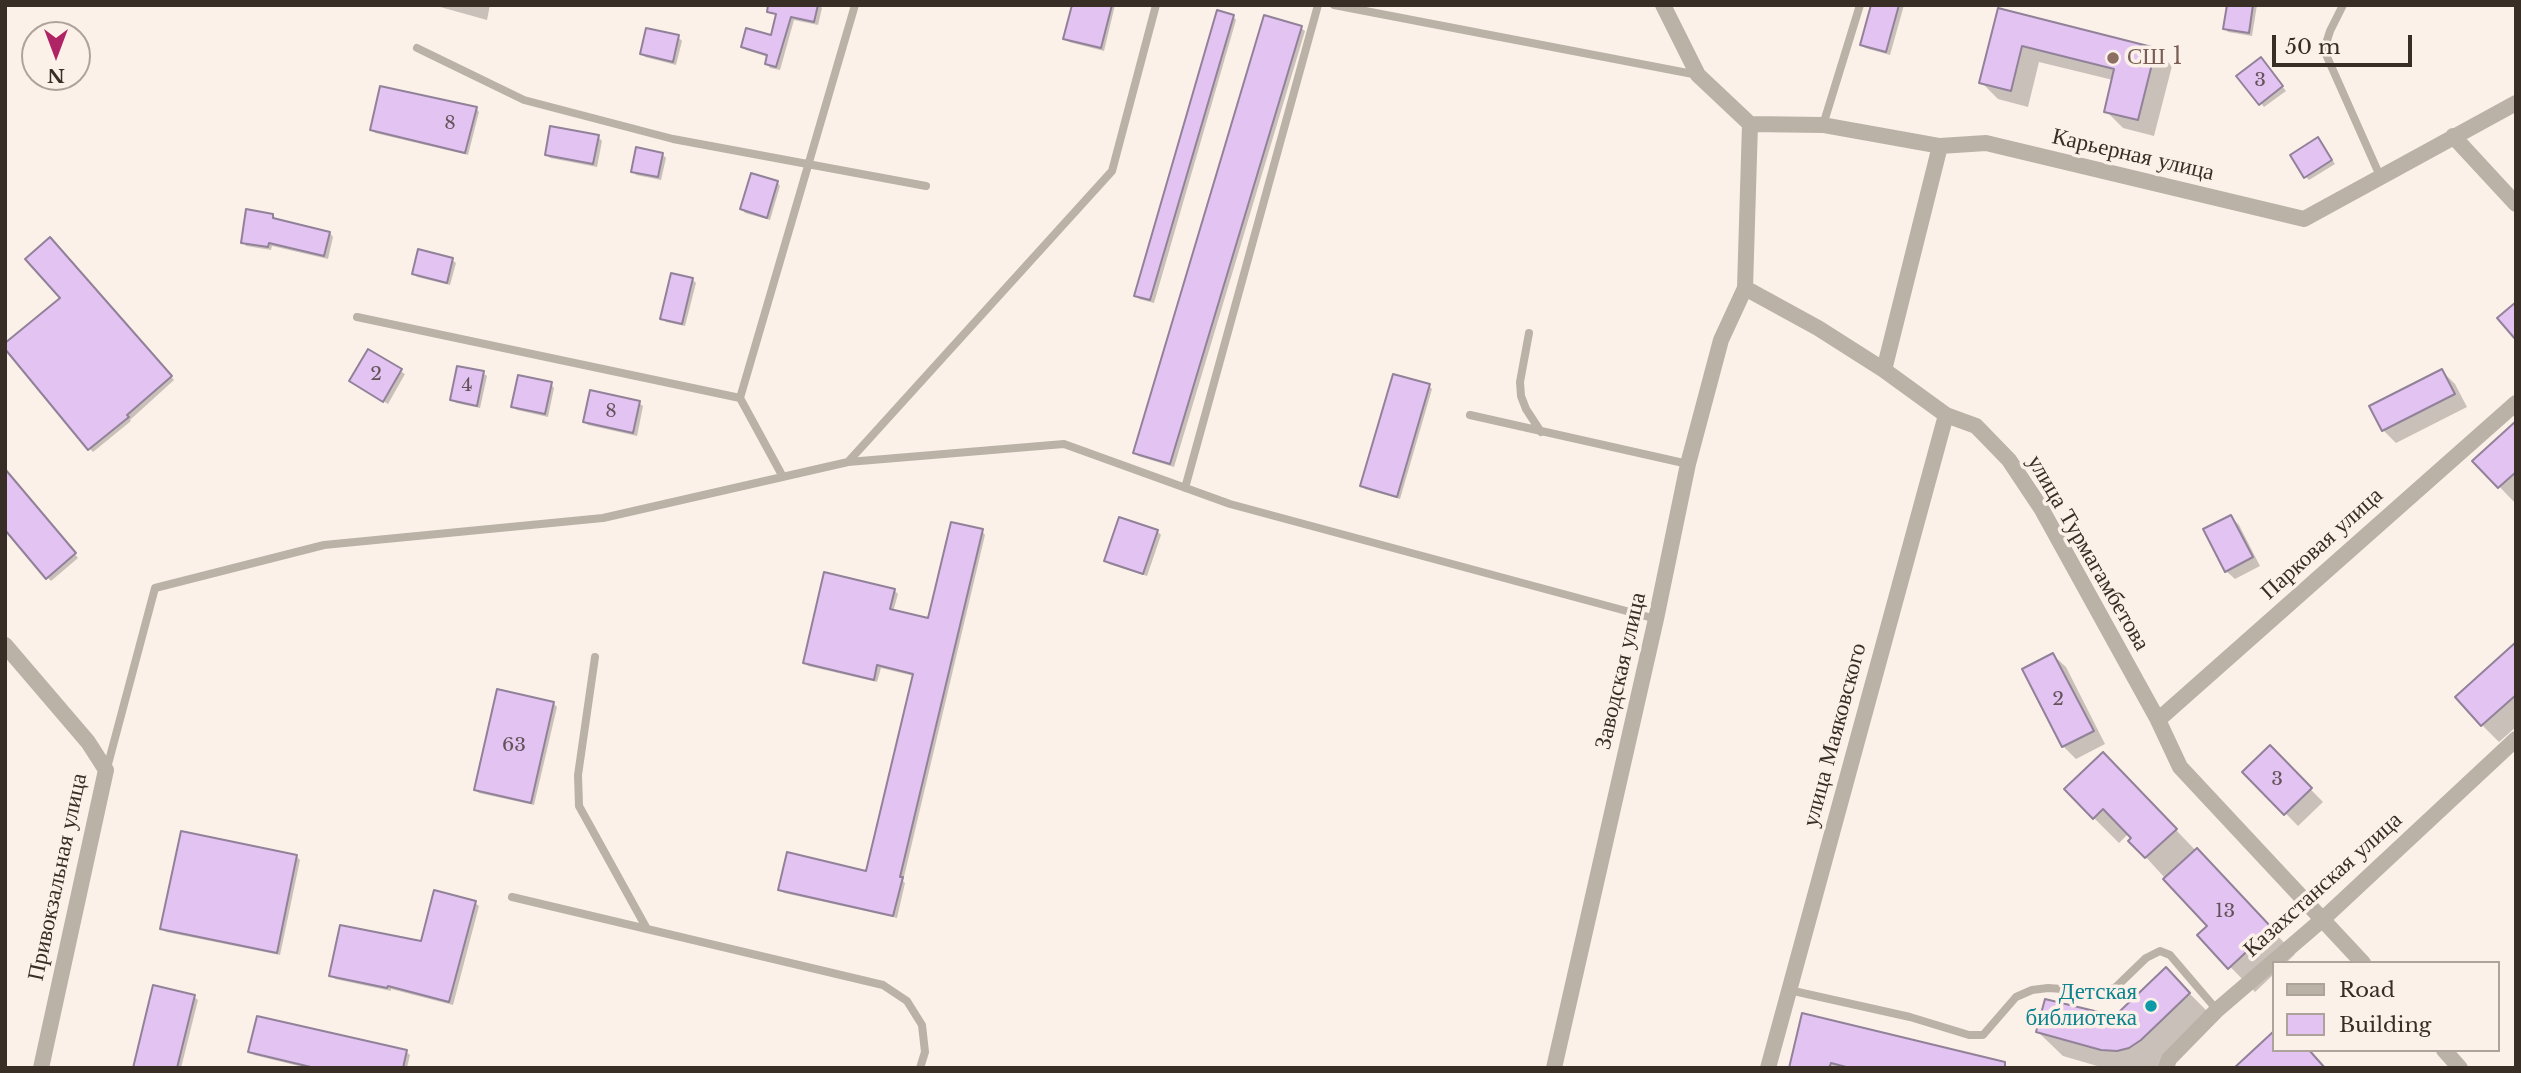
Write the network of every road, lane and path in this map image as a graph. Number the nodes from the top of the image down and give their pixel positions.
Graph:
1 (855, 5) edge
2 (1156, 5) edge
3 (1318, 5) edge
4 (1334, 5) edge
5 (1663, 5) edge
6 (1860, 5) edge
7 (2343, 5) edge
8 (417, 48) dead end
9 (1698, 75) junction
10 (2516, 103) edge
11 (1751, 124) junction
12 (1823, 125) junction
13 (2453, 136) junction
14 (1940, 146) junction
15 (809, 164) junction
16 (2380, 176) junction
17 (926, 187) dead end
18 (2516, 204) edge
19 (1745, 288) junction
20 (357, 317) dead end
21 (1529, 333) dead end
22 (1884, 370) junction
23 (740, 398) junction
24 (2516, 403) edge
25 (1470, 415) dead end
26 (1946, 415) junction
27 (1541, 432) junction
28 (848, 462) junction
29 (1688, 464) junction
30 (783, 477) junction
31 (1185, 488) junction
32 (1656, 619) junction
33 (5, 645) edge
34 (594, 657) dead end
35 (2158, 720) junction
36 (2516, 739) edge
37 (106, 771) junction
38 (512, 897) dead end
39 (2323, 919) junction
40 (647, 929) junction
41 (2274, 961) edge
42 (2361, 961) edge
43 (2272, 963) edge
44 (1789, 990) junction
45 (2217, 1010) junction
46 (2446, 1052) edge
47 (41, 1068) edge
48 (920, 1068) edge
49 (1554, 1068) edge
50 (1768, 1068) edge
51 (2166, 1068) edge
52 (2460, 1068) edge

1 - 15 lane
2 - 28 lane
3 - 31 lane
4 - 9 lane
5 - 9 street
6 - 12 lane
7 - 16 lane
8 - 15 lane
9 - 11 street
10 - 13 street, Карьерная улица
11 - 12 street, Карьерная улица
11 - 19 street
12 - 14 street, Карьерная улица
13 - 16 street, Карьерная улица
13 - 18 street
14 - 16 street, Карьерная улица
14 - 22 street
15 - 17 lane
15 - 23 lane
19 - 22 street, улица Турмагамбетова
19 - 29 street, Заводская улица
20 - 23 lane
21 - 27 lane
22 - 26 street, улица Турмагамбетова
23 - 30 lane
24 - 35 street, Парковая улица
25 - 27 lane
26 - 35 street, улица Турмагамбетова
26 - 44 street, улица Маяковского
27 - 29 lane
28 - 30 lane
28 - 31 lane
29 - 32 street, Заводская улица
30 - 37 lane
31 - 32 lane
32 - 49 street, Заводская улица
33 - 37 street, Привокзальная улица
34 - 40 lane
35 - 39 street, улица Турмагамбетова
36 - 39 street, Казахстанская улица
37 - 47 street, Привокзальная улица
38 - 40 lane
39 - 41 street, Казахстанская улица
39 - 42 street, улица Турмагамбетова
40 - 48 lane
43 - 45 street, Казахстанская улица
44 - 45 lane
44 - 50 street, улица Маяковского
45 - 51 street, Казахстанская улица
46 - 52 street

